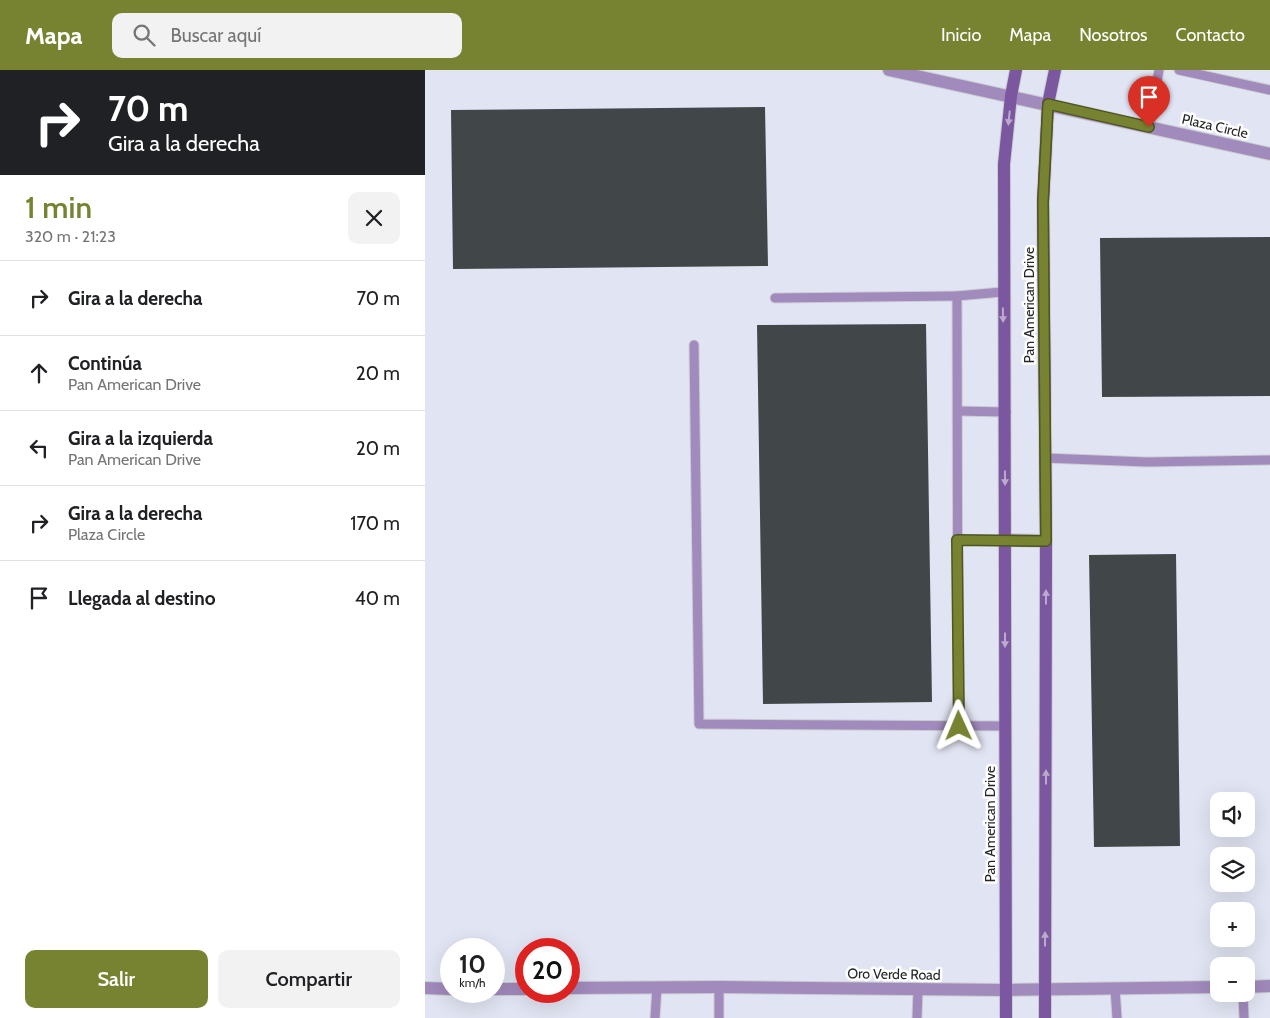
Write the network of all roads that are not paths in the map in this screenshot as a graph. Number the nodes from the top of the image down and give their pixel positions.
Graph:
1 (889, 70) edge
2 (1017, 70) edge
3 (1055, 70) edge
4 (1159, 70) edge
5 (1179, 70) edge
6 (1270, 90) edge
7 (1011, 96) junction
8 (1048, 104) junction
9 (1149, 127) junction
10 (1270, 154) edge
11 (1003, 292) junction
12 (957, 296) junction
13 (775, 298) dead end
14 (694, 345) dead end
15 (958, 410) junction
16 (1006, 412) junction
17 (1045, 458) junction
18 (1270, 460) edge
19 (957, 540) junction
20 (1005, 540) junction
21 (1046, 541) junction
22 (959, 726) junction
23 (1005, 726) junction
24 (1270, 986) edge
25 (657, 987) junction
26 (719, 987) junction
27 (1210, 987) edge
28 (1255, 987) edge
29 (425, 988) edge
30 (580, 988) edge
31 (1045, 988) junction
32 (1115, 988) junction
33 (440, 989) edge
34 (918, 989) junction
35 (1005, 990) junction
36 (1243, 1002) edge
37 (655, 1018) edge
38 (719, 1018) edge
39 (917, 1018) edge
40 (1006, 1018) edge
41 (1045, 1018) edge
42 (1117, 1018) edge
43 (1244, 1018) edge

1 - 7 street, Plaza Circle
2 - 7 street, Pan American Drive
3 - 8 street, Pan American Drive
4 - 9 lane
5 - 6 lane
7 - 8 street, Plaza Circle
7 -> 11 street, Pan American Drive
8 - 9 street, Plaza Circle
8 - 17 street, Pan American Drive
9 - 10 street, Plaza Circle
11 - 12 lane
11 -> 16 street, Pan American Drive
12 - 13 lane
12 - 15 lane
14 - 22 lane
15 - 16 lane
15 - 19 lane
16 -> 20 street, Pan American Drive
17 - 18 lane
17 - 21 street, Pan American Drive
19 - 20 lane
19 - 22 lane
20 - 21 street
20 -> 23 street, Pan American Drive
31 -> 21 street, Pan American Drive
22 - 23 lane
23 - 35 street, Pan American Drive
24 - 28 street
25 - 26 street, Oro Verde Road
25 - 30 street, Oro Verde Road
25 - 37 lane
26 - 34 street, Oro Verde Road
26 - 38 lane
27 - 32 street, Oro Verde Road
29 - 33 street
31 - 32 street, Oro Verde Road
31 - 35 street, Oro Verde Road
31 - 41 street, Pan American Drive
32 - 42 lane
34 - 35 street, Oro Verde Road
34 - 39 lane
35 - 40 street, Pan American Drive
36 - 43 lane

